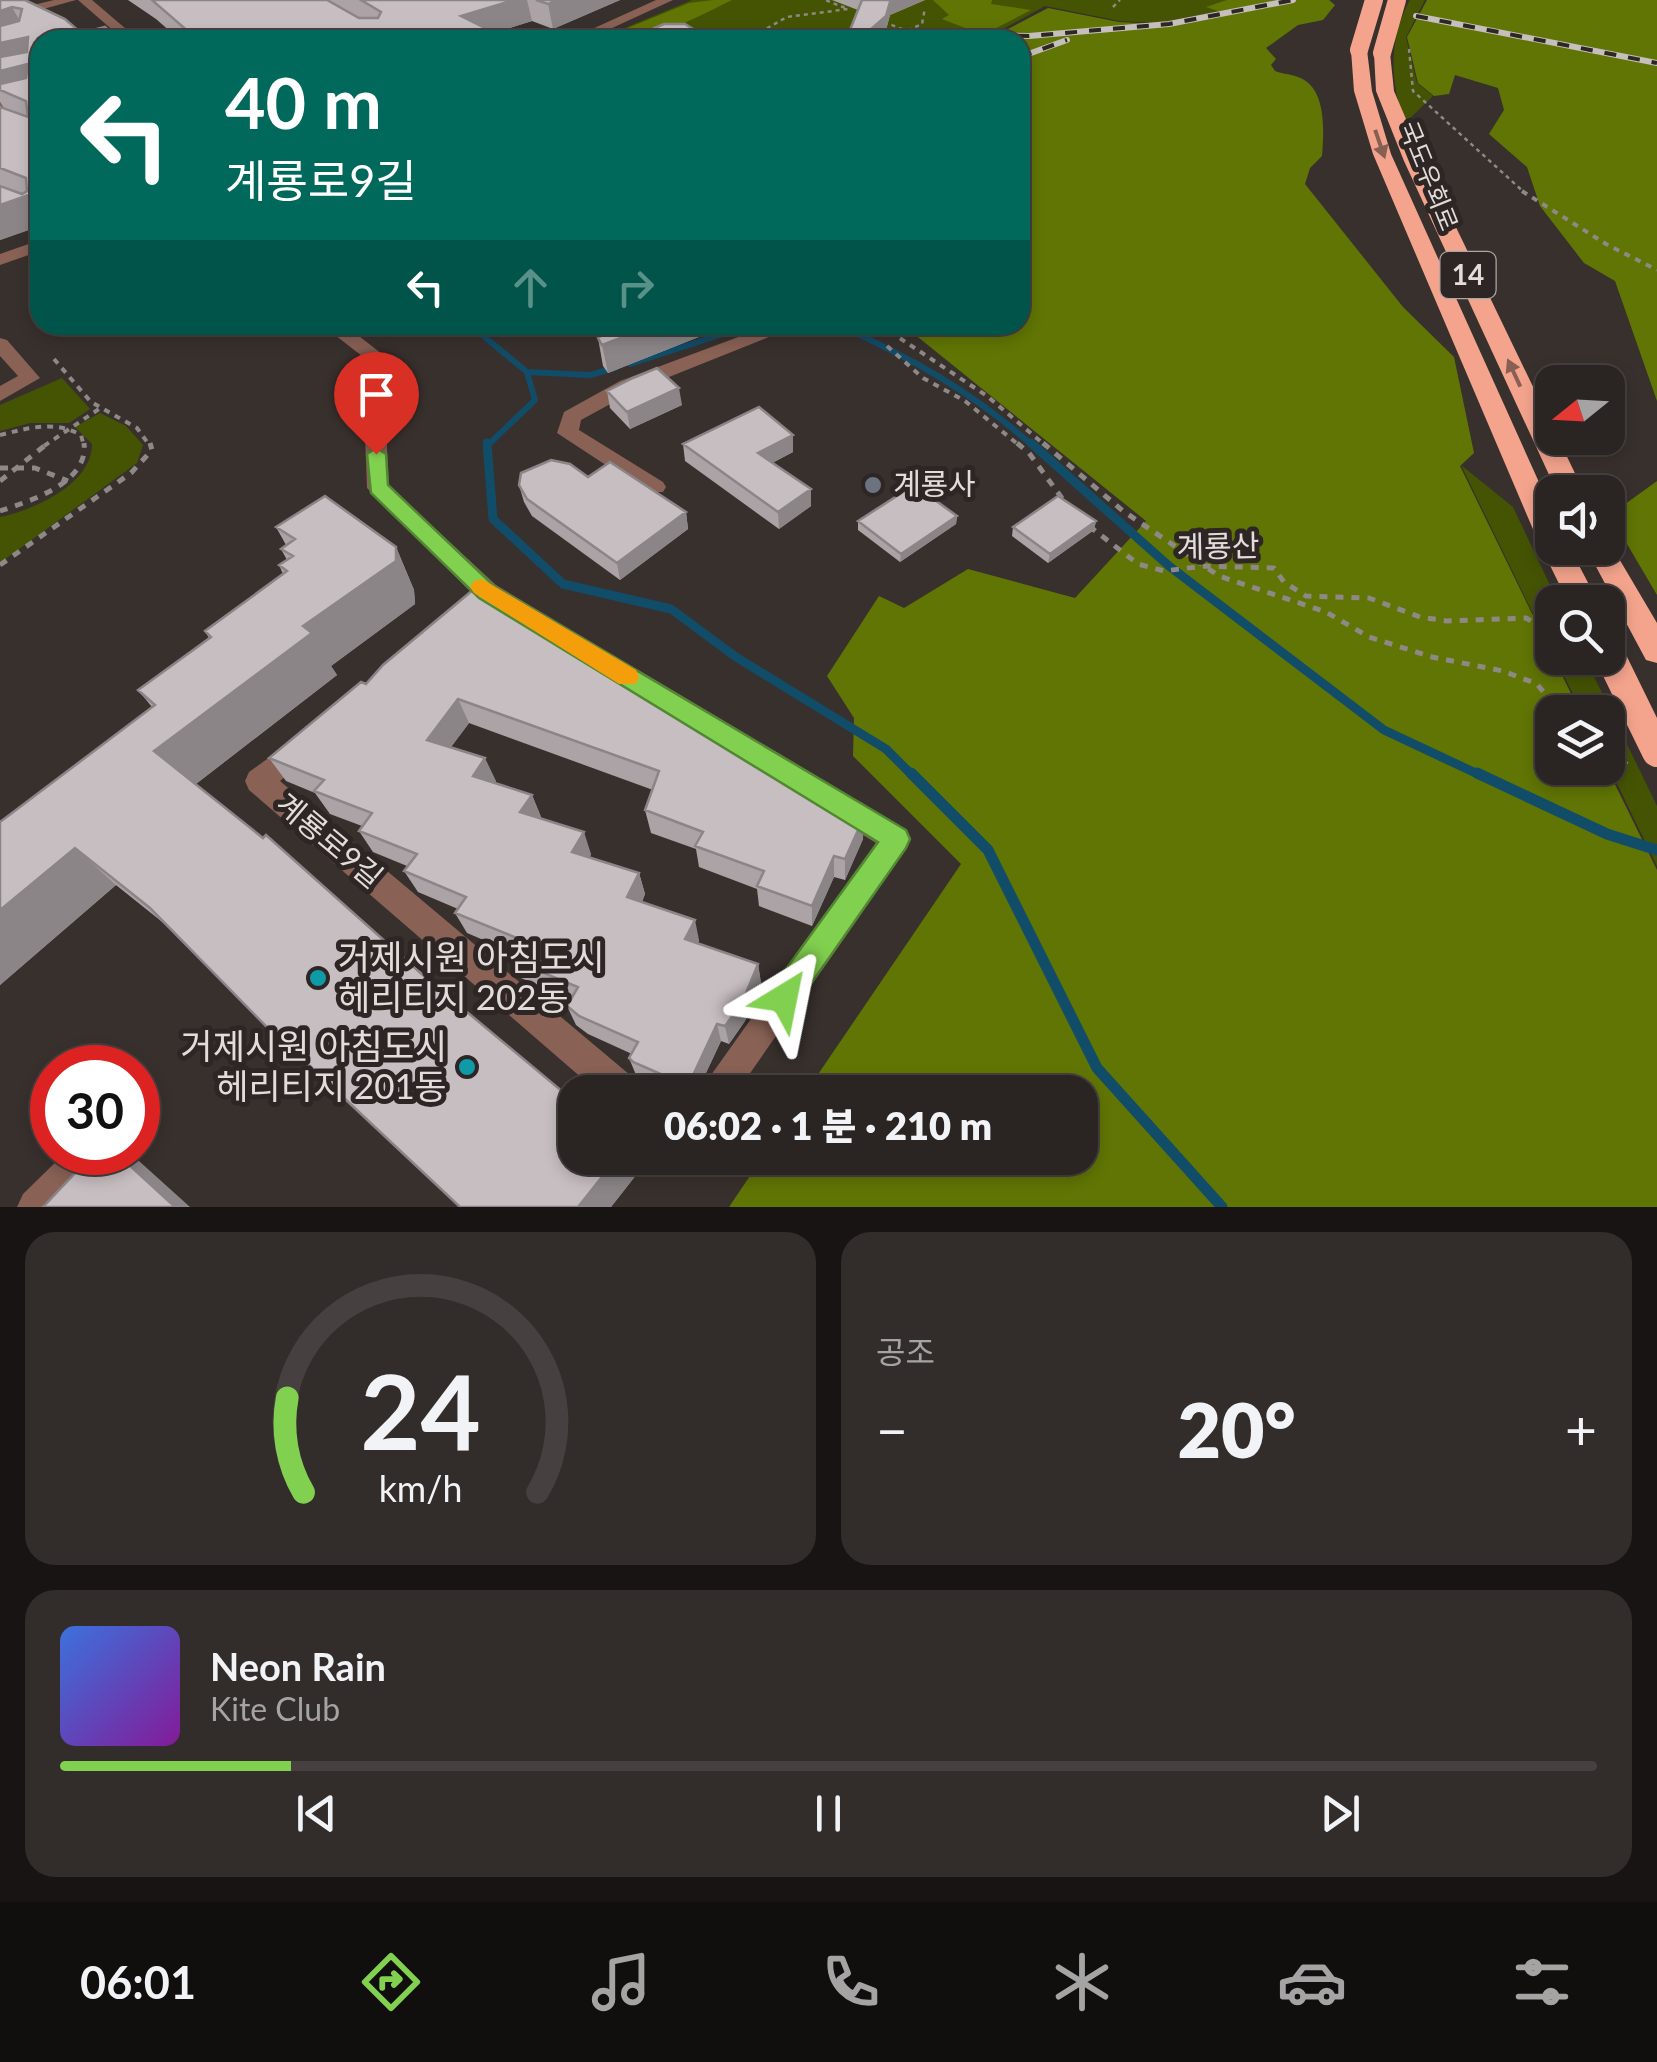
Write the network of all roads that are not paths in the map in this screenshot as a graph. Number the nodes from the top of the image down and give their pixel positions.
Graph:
1 (70, 0) edge
2 (84, 0) edge
3 (667, 0) edge
4 (1374, 0) edge
5 (1397, 0) edge
6 (0, 17) edge
7 (120, 30) edge
8 (598, 30) edge
9 (1370, 51) junction
10 (30, 99) edge
11 (0, 107) edge
12 (30, 249) edge
13 (0, 260) edge
14 (346, 335) edge
15 (762, 335) edge
16 (0, 344) edge
17 (0, 395) edge
18 (1563, 475) edge
19 (655, 487) edge
20 (1535, 506) edge
21 (1609, 565) edge
22 (1657, 651) edge
23 (1619, 675) edge
24 (320, 731) edge
25 (1657, 752) edge
26 (604, 1075) edge
27 (728, 1075) edge
28 (69, 1175) edge
29 (36, 1207) edge

1 - 6 street
2 - 7 street
3 - 8 street
4 - 9 highway, 14, bridge
5 - 9 highway, 14, bridge
18 -> 9 highway, 국도우회로 / 14
9 -> 20 highway, 국도우회로 / 14
10 - 11 street
12 - 13 street
14 - 27 street
15 - 19 street
16 - 17 street
21 - 22 highway
23 - 25 highway, bridge
24 - 26 street, 계룡로9길
28 - 29 street

